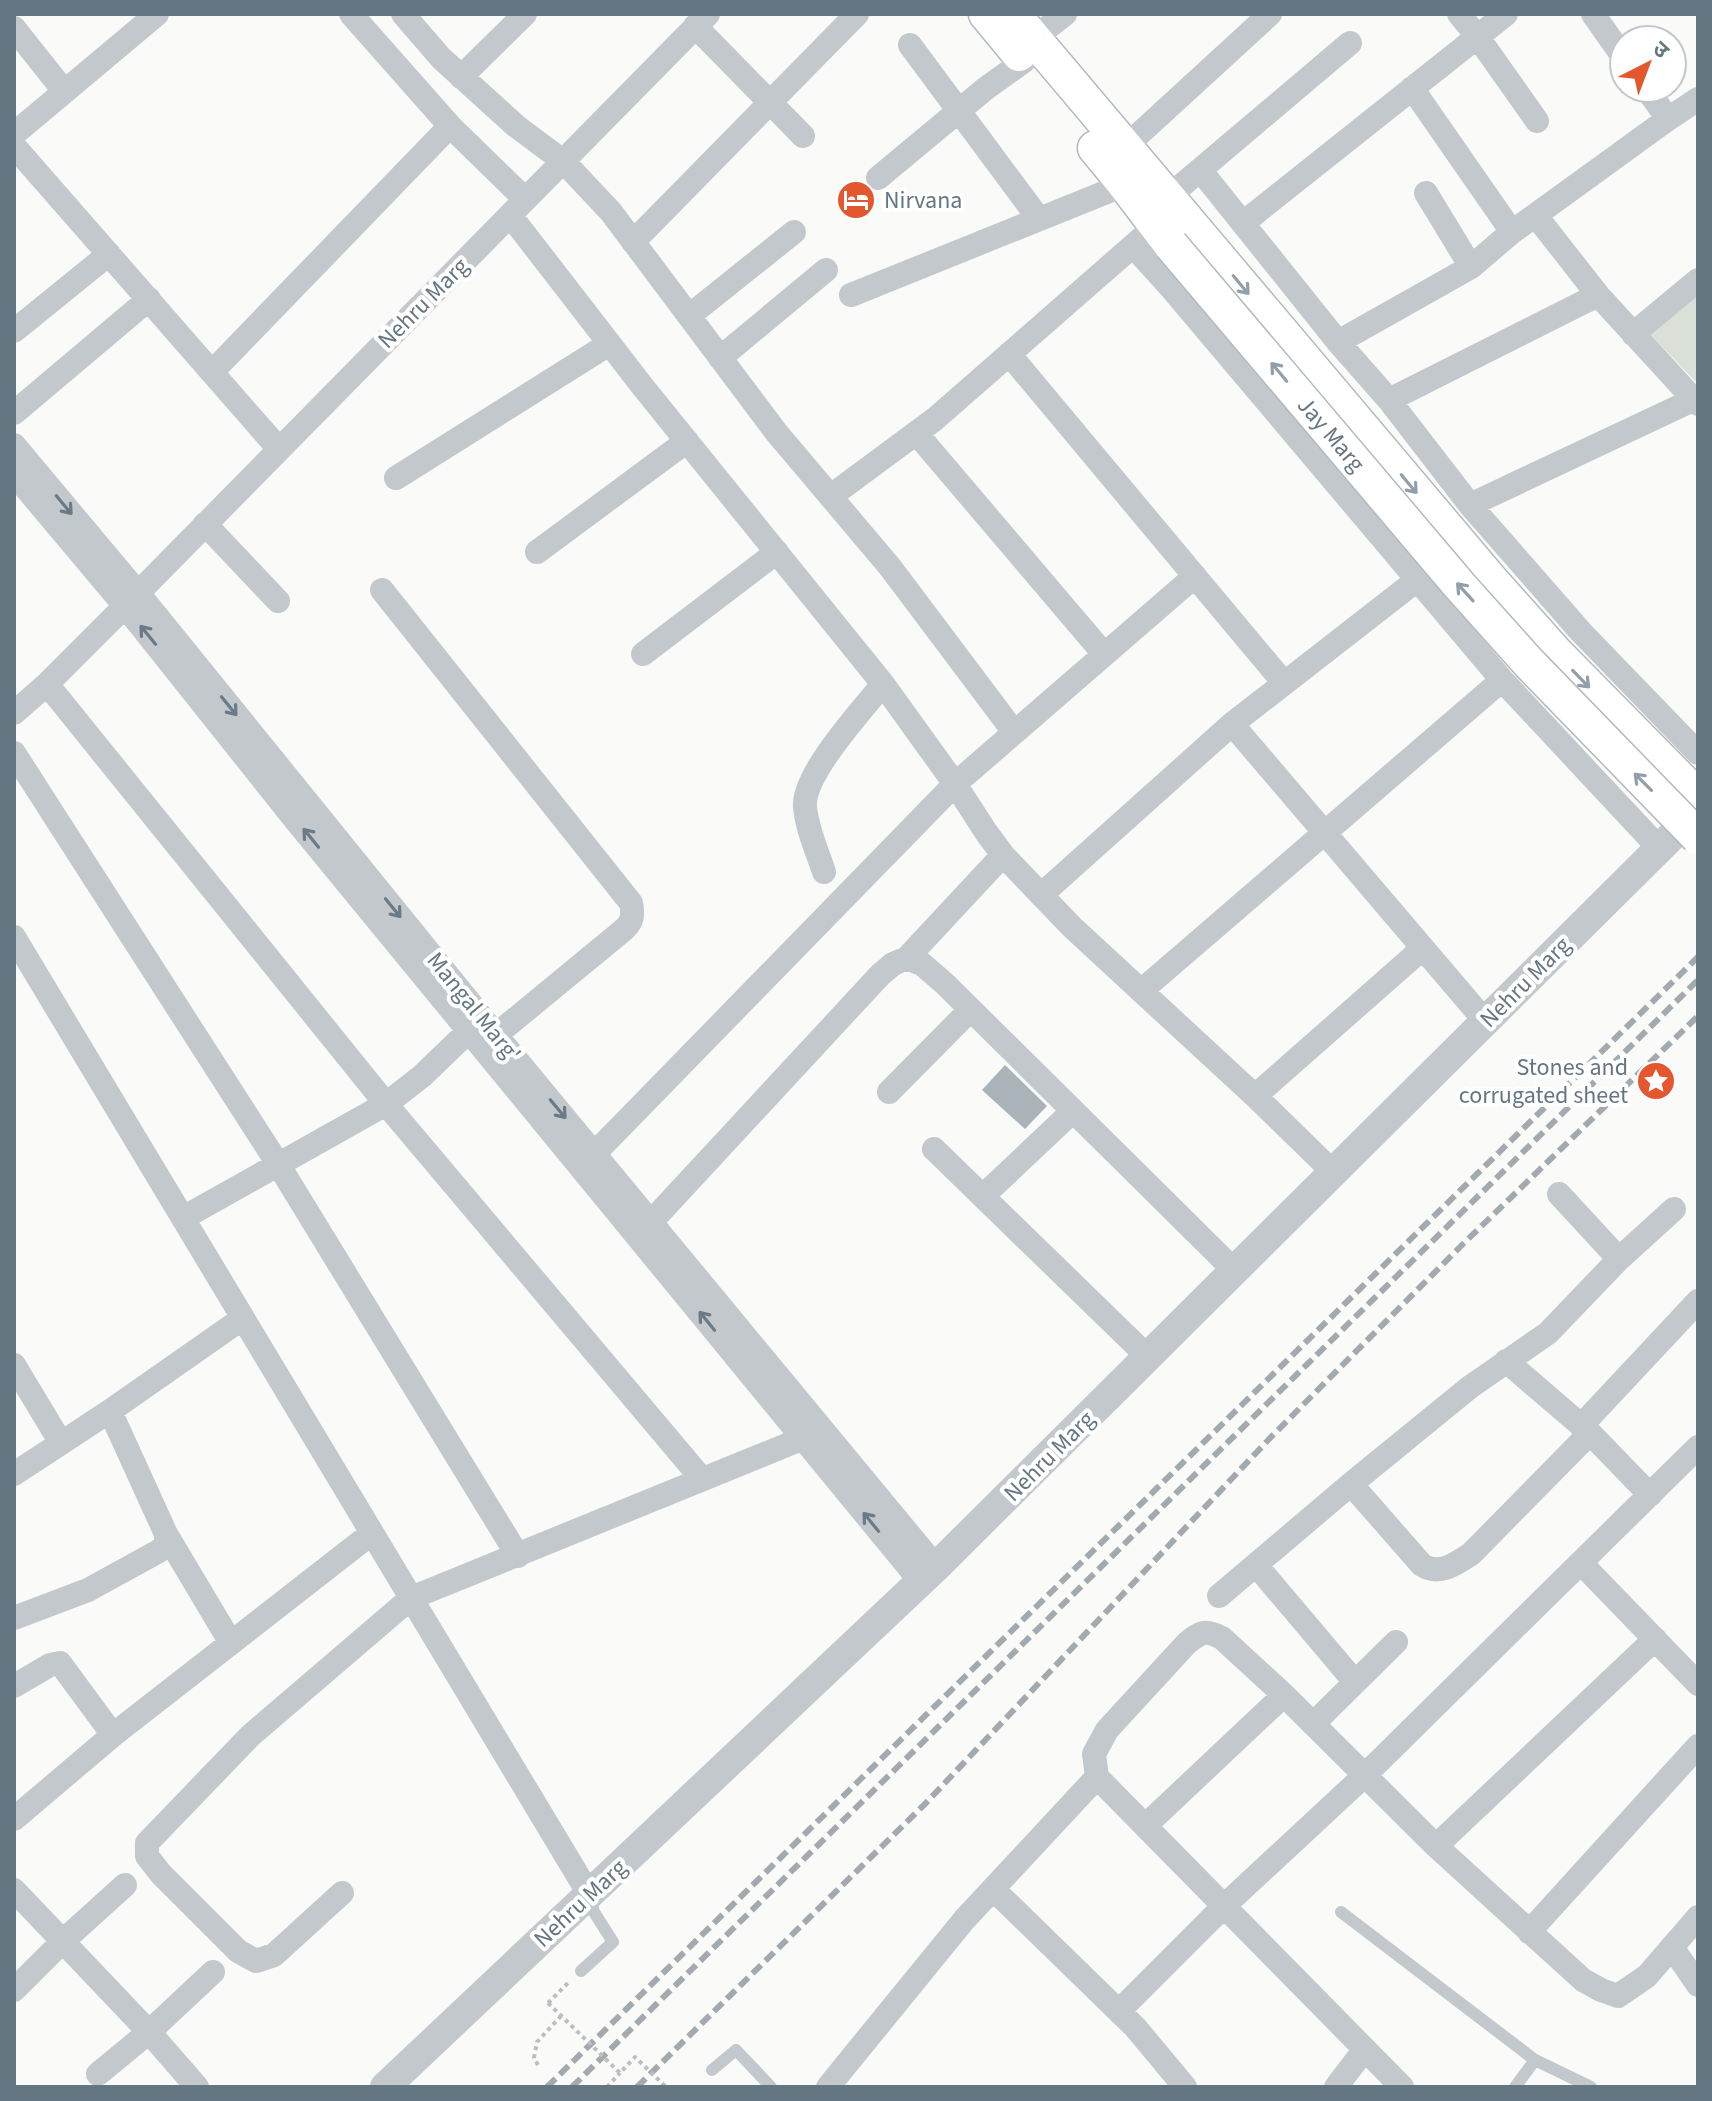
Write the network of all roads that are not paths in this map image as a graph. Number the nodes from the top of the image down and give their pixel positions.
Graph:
1 (157, 14) edge
2 (351, 14) edge
3 (403, 14) edge
4 (525, 14) edge
5 (857, 14) edge
6 (986, 14) edge
7 (1065, 14) edge
8 (1270, 14) edge
9 (1459, 14) edge
10 (1506, 14) edge
11 (1593, 14) edge
12 (702, 20) edge
13 (14, 28) edge
14 (1608, 35) edge
15 (1477, 36) junction
16 (1023, 38) edge
17 (1350, 43) dead end
18 (910, 45) dead end
19 (461, 77) junction
20 (1412, 88) junction
21 (64, 91) junction
22 (1698, 99) edge
23 (770, 102) junction
24 (1657, 104) edge
25 (958, 111) junction
26 (1668, 119) junction
27 (1537, 121) dead end
28 (450, 126) junction
29 (14, 134) edge
30 (803, 136) dead end
31 (14, 146) edge
32 (1125, 147) junction
33 (563, 161) junction
34 (1201, 171) junction
35 (878, 178) dead end
36 (1123, 182) junction
37 (1426, 193) dead end
38 (518, 207) junction
39 (1536, 216) junction
40 (1039, 219) junction
41 (1243, 223) junction
42 (1164, 228) junction
43 (794, 232) dead end
44 (1512, 232) junction
45 (633, 242) junction
46 (109, 254) junction
47 (1471, 267) junction
48 (826, 270) dead end
49 (1698, 280) edge
50 (851, 295) dead end
51 (1598, 295) junction
52 (149, 299) junction
53 (689, 316) junction
54 (14, 331) edge
55 (1633, 334) junction
56 (1338, 342) junction
57 (609, 344) junction
58 (1009, 354) junction
59 (720, 358) junction
60 (212, 372) junction
61 (1389, 400) junction
62 (1696, 402) edge
63 (14, 413) edge
64 (917, 434) junction
65 (687, 441) junction
66 (14, 445) edge
67 (279, 449) junction
68 (14, 474) edge
69 (396, 478) dead end
70 (831, 496) junction
71 (1470, 505) junction
72 (205, 524) junction
73 (537, 552) dead end
74 (777, 552) junction
75 (1195, 576) junction
76 (1417, 580) junction
77 (382, 590) dead end
78 (131, 599) junction
79 (278, 601) dead end
80 (643, 654) dead end
81 (1104, 654) junction
82 (1502, 680) junction
83 (1284, 683) junction
84 (47, 684) junction
85 (883, 684) junction
86 (14, 713) edge
87 (1232, 724) junction
88 (1014, 732) junction
89 (14, 753) edge
90 (1698, 753) edge
91 (955, 784) junction
92 (1698, 797) edge
93 (1698, 810) edge
94 (1324, 832) junction
95 (1698, 837) edge
96 (1659, 848) junction
97 (1003, 855) junction
98 (824, 872) dead end
99 (1041, 895) junction
100 (14, 937) edge
101 (1423, 948) junction
102 (907, 958) junction
103 (1141, 991) junction
104 (970, 1010) junction
105 (1485, 1021) junction
106 (482, 1033) junction
107 (889, 1092) dead end
108 (1255, 1096) junction
109 (386, 1104) junction
110 (1073, 1111) junction
111 (934, 1149) dead end
112 (595, 1153) junction
113 (278, 1164) junction
114 (1333, 1172) junction
115 (1559, 1194) dead end
116 (983, 1196) junction
117 (1674, 1209) dead end
118 (183, 1218) junction
119 (651, 1222) junction
120 (1619, 1259) junction
121 (1234, 1270) junction
122 (1698, 1301) edge
123 (243, 1318) junction
124 (1148, 1357) junction
125 (1506, 1361) junction
126 (14, 1365) edge
127 (110, 1411) junction
128 (1585, 1429) junction
129 (804, 1438) junction
130 (61, 1443) junction
131 (1698, 1447) edge
132 (14, 1474) edge
133 (702, 1479) junction
134 (1351, 1484) junction
135 (1650, 1495) junction
136 (372, 1533) junction
137 (166, 1534) junction
138 (518, 1556) junction
139 (1581, 1563) junction
140 (1256, 1565) junction
141 (928, 1575) junction
142 (1219, 1596) dead end
143 (411, 1598) junction
144 (14, 1618) edge
145 (1655, 1639) junction
146 (1396, 1642) dead end
147 (231, 1643) junction
148 (1355, 1682) junction
149 (1698, 1684) edge
150 (14, 1686) edge
151 (1284, 1695) junction
152 (1313, 1724) junction
153 (113, 1735) junction
154 (1698, 1746) edge
155 (1364, 1776) junction
156 (1097, 1777) junction
157 (14, 1819) edge
158 (1145, 1826) junction
159 (1436, 1846) junction
160 (125, 1885) dead end
161 (993, 1889) junction
162 (14, 1890) edge
163 (342, 1893) dead end
164 (589, 1894) junction
165 (1224, 1906) junction
166 (1341, 1912) dead end
167 (1698, 1917) edge
168 (1529, 1932) junction
169 (63, 1941) junction
170 (1672, 1947) junction
171 (581, 1971) road end
172 (213, 1972) dead end
173 (1698, 1985) edge
174 (14, 1990) edge
175 (1119, 2011) junction
176 (149, 2032) junction
177 (1365, 2049) junction
178 (1535, 2060) junction
179 (712, 2070) dead end
180 (98, 2074) dead end
181 (197, 2087) edge
182 (385, 2087) edge
183 (771, 2087) edge
184 (828, 2087) edge
185 (1185, 2087) edge
186 (1336, 2087) edge
187 (1402, 2087) edge
188 (1515, 2087) edge
189 (1591, 2087) edge

1 - 21 street
2 - 28 street
3 - 19 street
4 - 19 street
5 - 23 street
6 - 16 main road, Jay Marg
7 - 16 street
8 - 32 street
9 - 15 street
10 - 15 street
11 - 14 street
12 - 23 street
12 - 33 street, Nehru Marg
13 - 21 street
15 - 20 street
15 - 27 street
16 - 25 street
16 - 32 main road, Jay Marg
16 - 36 main road, Jay Marg
17 - 34 street
18 - 25 street
19 - 33 street
20 - 41 street
20 - 44 street
21 - 29 street
22 - 26 street
23 - 30 street
23 - 45 street
24 - 26 street
25 - 35 street
25 - 40 street
26 - 39 street
28 - 38 street
28 - 60 street
31 - 46 street
32 - 42 main road, Jay Marg
33 - 38 street, Nehru Marg
33 - 45 street
34 - 41 street
34 - 42 street
36 - 40 street
36 - 42 main road, Jay Marg
37 - 47 street
38 - 57 street
38 - 67 street, Nehru Marg
39 - 44 street
39 - 51 street
40 - 50 street
41 - 56 street
42 - 58 street
42 - 76 street
42 -> 92 main road, Jay Marg
95 -> 42 main road, Jay Marg, bridge
43 - 53 street
44 - 47 street
45 - 53 street
46 - 52 street
46 - 54 street
47 - 56 street
48 - 59 street
49 - 55 street
51 - 55 street
51 - 61 street
52 - 60 street
52 - 63 street
53 - 59 street
55 - 62 street
56 - 61 street
57 - 65 street
57 - 69 street
58 - 64 street
58 - 75 street
59 - 70 street
60 - 67 street
61 - 71 street
62 - 71 street
64 - 70 street
64 - 81 street
65 - 73 street
65 - 74 street
66 -> 78 street, Mangal Marg'
67 - 72 street, Nehru Marg
68 - 78 street
70 - 88 street
71 - 90 street
72 - 78 street, Nehru Marg
72 - 79 street
74 - 80 street
74 - 85 street
75 - 81 street
75 - 83 street
76 - 82 street
76 - 83 street
77 - 106 street
78 - 84 street, Nehru Marg
78 - 106 street, Mangal Marg'
81 - 88 street
82 - 94 street
82 - 96 street
83 - 87 street
84 - 86 street, Nehru Marg
84 - 109 street
85 - 91 street
85 - 98 street
87 - 94 street
87 - 99 street
88 - 91 street
89 - 113 street
91 - 97 street
91 - 112 street
93 - 96 street, Nehru Marg
94 - 101 street
94 - 103 street
96 - 105 street, Nehru Marg
97 - 99 street
97 - 102 street
99 - 103 street
100 - 118 street
101 - 105 street
101 - 108 street
102 - 104 street
102 - 119 street
103 - 108 street
104 - 107 street
104 - 110 street
105 - 114 street, Nehru Marg
106 - 109 street
106 -> 112 street, Mangal Marg'
129 -> 106 street
108 - 114 street
109 - 113 street
109 - 133 street
110 - 116 street
110 - 121 street
111 - 116 street
112 - 119 street, Mangal Marg'
113 - 118 street
113 - 138 street
114 - 121 street, Nehru Marg
115 - 120 street
116 - 124 street
117 - 120 street
118 - 123 street
119 - 141 street, Mangal Marg'
120 - 125 street
121 - 124 street, Nehru Marg
122 - 128 street
123 - 127 street
123 - 136 street
124 - 141 street, Nehru Marg
125 - 128 street
125 - 134 street
126 - 130 street
127 - 130 street
127 - 137 street
128 - 134 street
128 - 135 street
129 - 133 street
141 -> 129 street
130 - 132 street
131 - 135 street
133 - 138 street
134 - 140 street
135 - 139 street
136 - 143 street
136 - 147 street
137 - 144 street
137 - 147 street
138 - 143 street
139 - 145 street
139 - 155 street
140 - 142 street
140 - 148 street
141 - 164 street, Nehru Marg
143 - 163 street
143 - 164 street
145 - 149 street
145 - 159 street
146 - 148 street
147 - 153 street
148 - 152 street
150 - 153 street
151 - 152 street
151 - 156 street
151 - 158 street
152 - 155 street
153 - 157 street
154 - 168 street
155 - 159 street
155 - 165 street
156 - 158 street
156 - 161 street
158 - 165 street
159 - 168 street
160 - 169 street
161 - 175 street
161 - 184 street
162 - 169 street
164 - 171 lane
164 - 182 street, Nehru Marg
165 - 175 street
165 - 177 street
166 - 178 lane
167 - 170 street
168 - 170 street
169 - 174 street
169 - 176 street
170 - 173 street
172 - 176 street
175 - 185 street
176 - 180 street
176 - 181 street
177 - 186 street
177 - 187 street
178 - 188 lane
178 - 189 lane
179 - 183 lane

